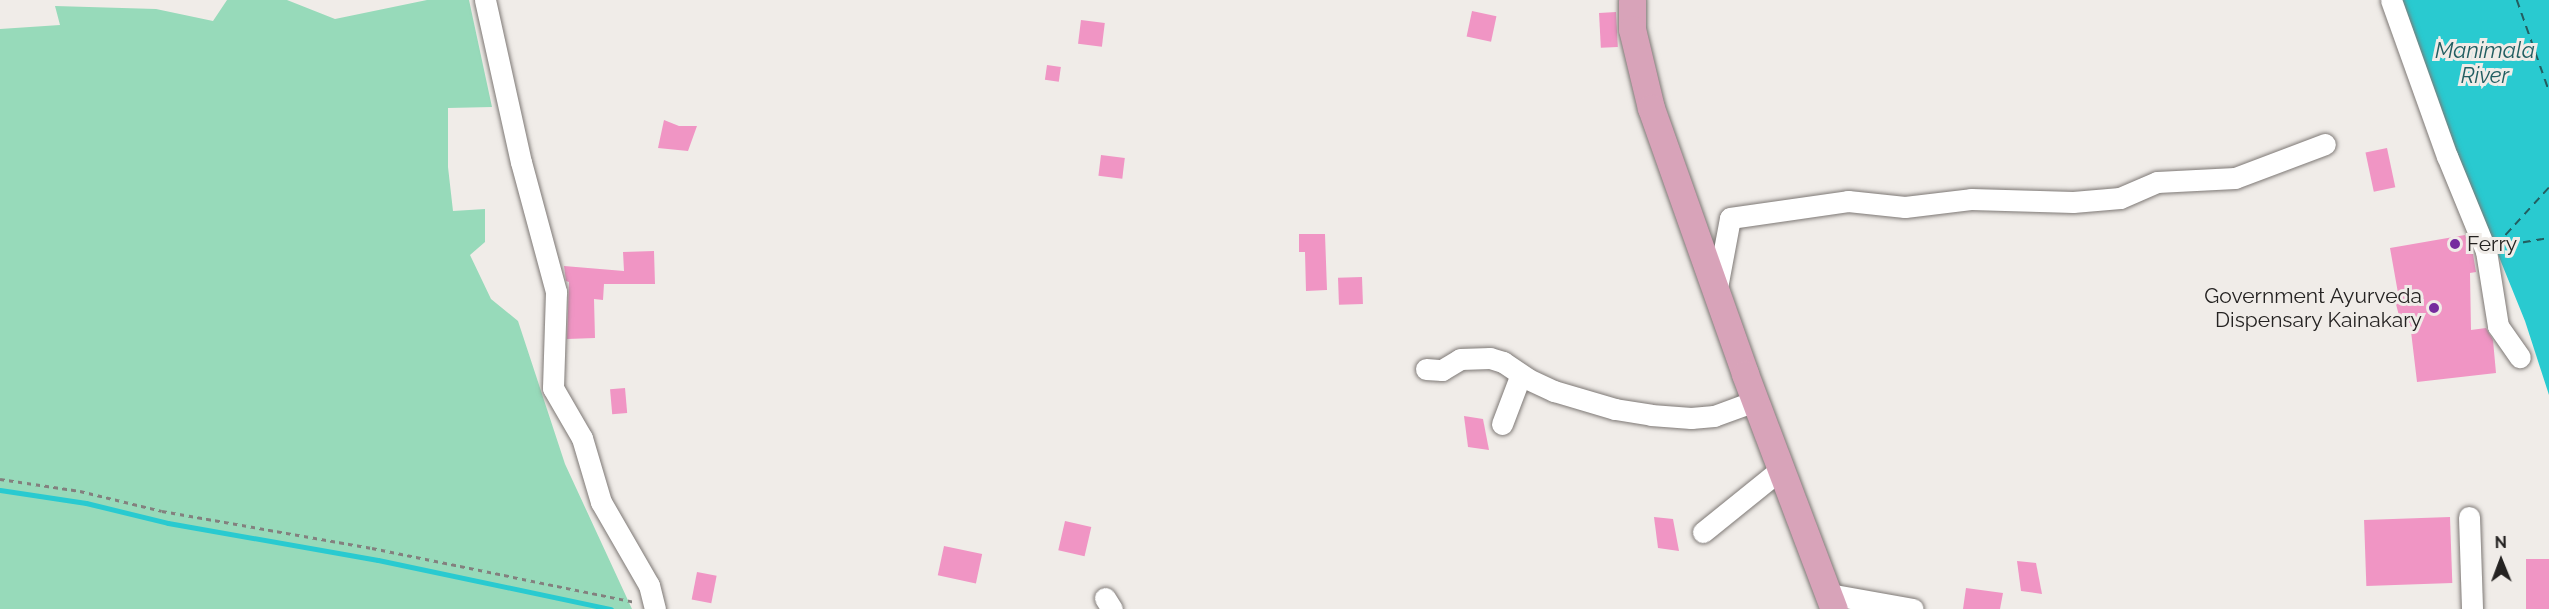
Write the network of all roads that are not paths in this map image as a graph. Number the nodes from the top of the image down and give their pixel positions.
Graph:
1 (485, 0) edge
2 (1632, 0) edge
3 (2391, 0) edge
4 (2325, 144) dead end
5 (1716, 294) junction
6 (2520, 357) dead end
7 (1426, 369) dead end
8 (1521, 374) junction
9 (1755, 401) junction
10 (1502, 424) dead end
11 (1781, 469) junction
12 (2469, 517) dead end
13 (1703, 532) dead end
14 (1831, 602) edge
15 (655, 607) edge
16 (1913, 609) edge
17 (2472, 609) edge

1 - 15 street
2 - 5 main road
3 - 6 street
4 - 5 street
5 - 9 main road
7 - 8 street
8 - 9 street
8 - 10 street
9 - 11 main road
11 - 13 street
11 - 14 main road
12 - 17 street
14 - 16 street

